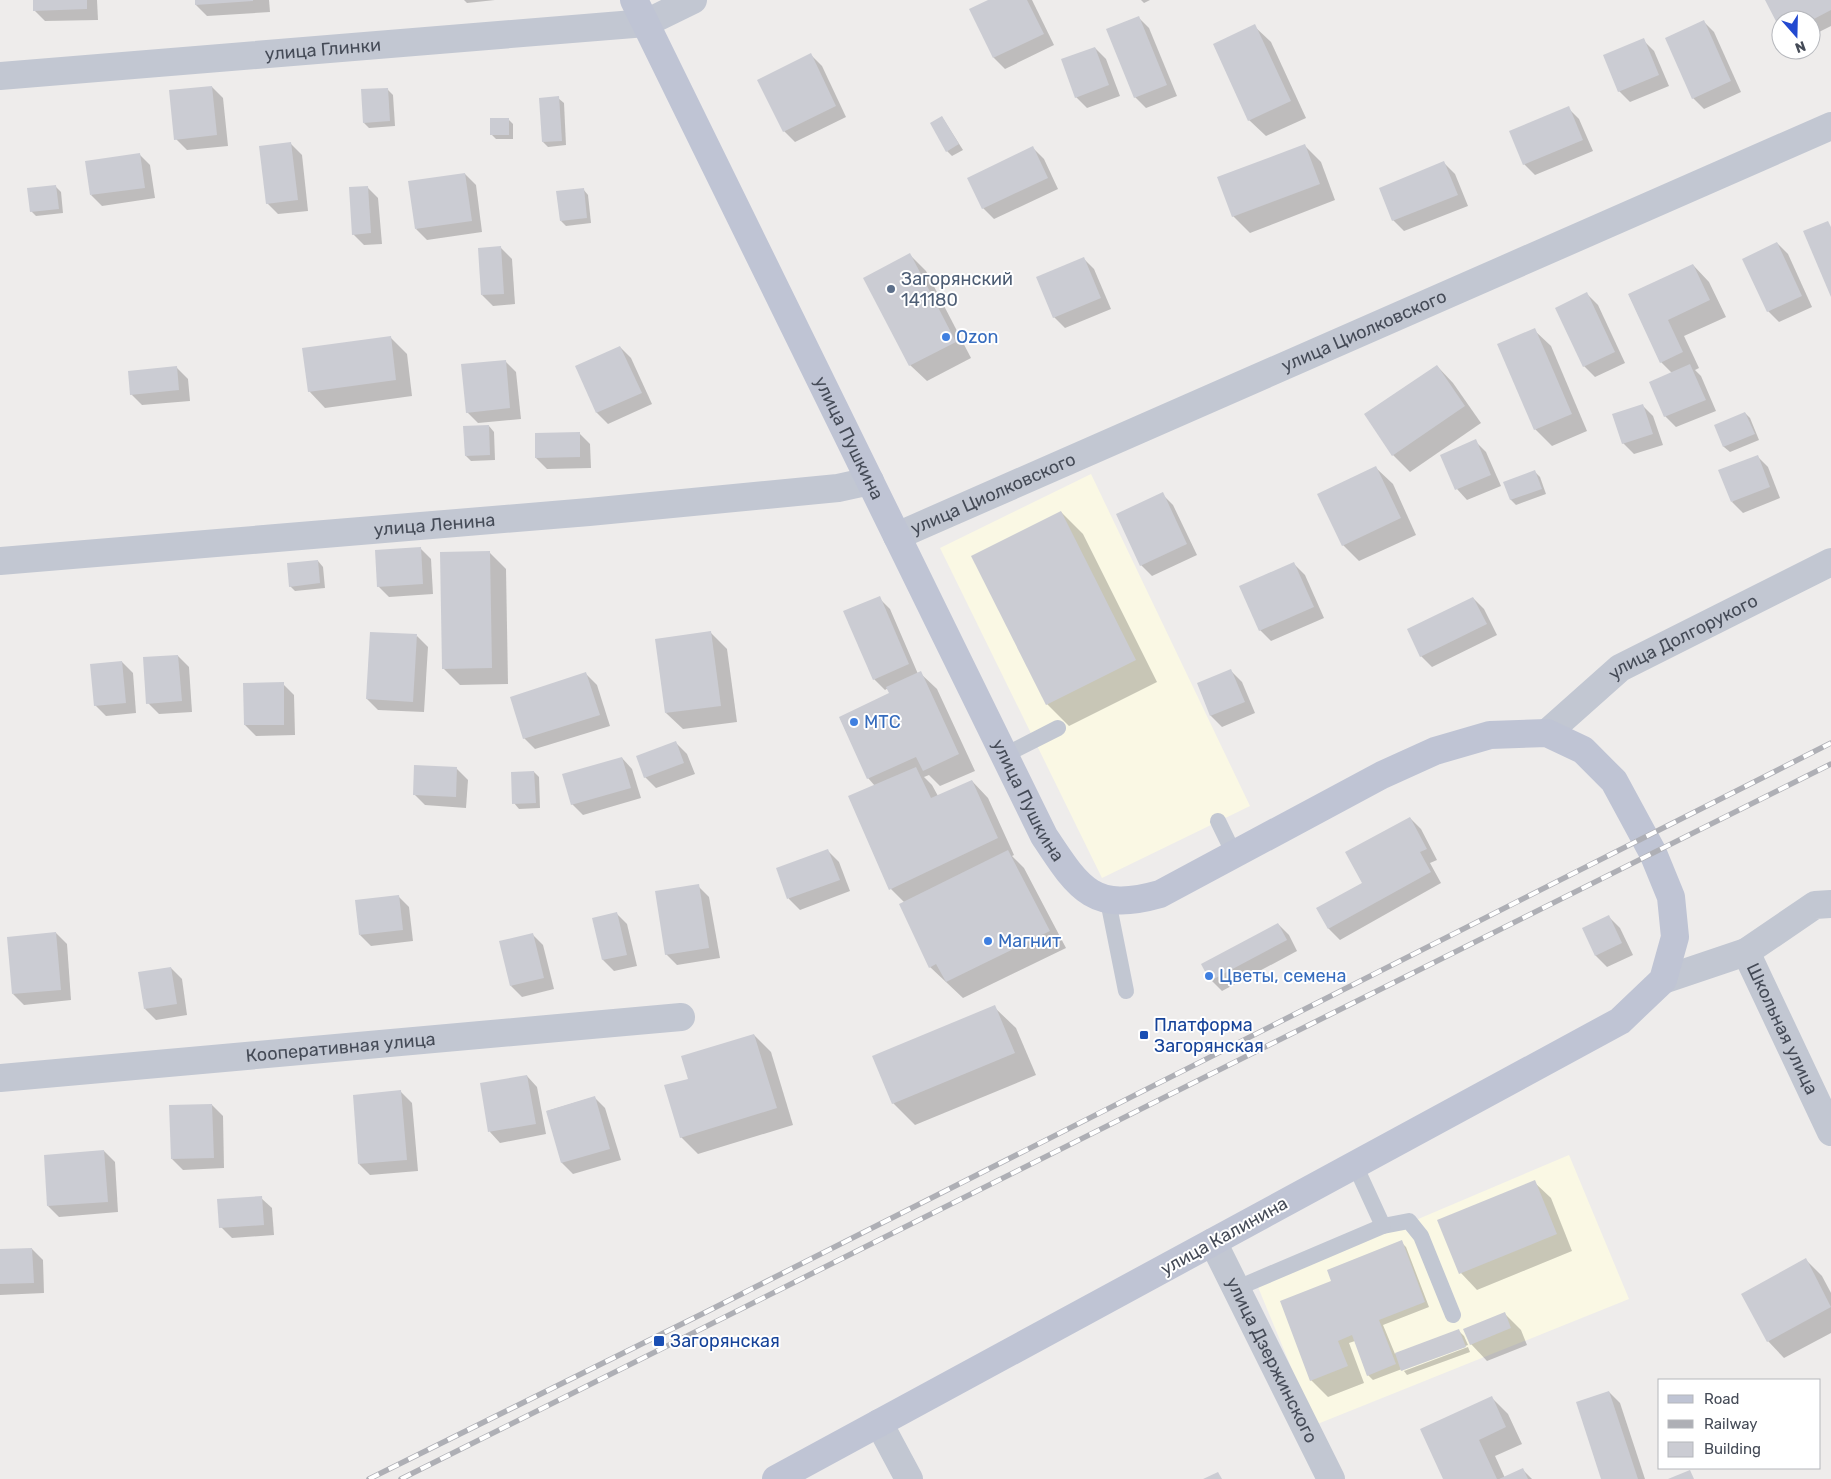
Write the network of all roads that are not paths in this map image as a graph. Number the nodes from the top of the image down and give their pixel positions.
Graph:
1 (693, 0) edge
2 (640, 12) edge
3 (0, 76) edge
4 (1831, 126) edge
5 (870, 481) junction
6 (897, 536) junction
7 (0, 561) edge
8 (1831, 562) edge
9 (1058, 728) dead end
10 (1547, 733) junction
11 (1005, 755) junction
12 (1218, 821) dead end
13 (1234, 854) junction
14 (1826, 900) edge
15 (1108, 901) junction
16 (1746, 952) junction
17 (1663, 980) junction
18 (1126, 991) dead end
19 (681, 1017) dead end
20 (0, 1078) edge
21 (1831, 1132) edge
22 (1355, 1165) junction
23 (1383, 1226) junction
24 (1213, 1242) junction
25 (1235, 1289) junction
26 (1452, 1315) dead end
27 (879, 1423) junction
28 (776, 1479) edge
29 (909, 1479) edge
30 (1331, 1479) edge

1 - 2 street
2 - 3 street, улица Глинки
2 - 5 main road, улица Пушкина
4 - 6 street, улица Циолковского
5 - 6 main road, улица Пушкина
5 - 7 street, улица Ленина
6 - 11 main road, улица Пушкина
8 - 10 street, улица Долгорукого
9 - 11 lane
10 - 13 main road
10 - 17 main road
11 - 15 main road, улица Пушкина
12 - 13 lane
13 - 15 main road
14 - 16 street
15 - 18 lane
16 - 17 street
16 - 21 street, Школьная улица
17 - 22 main road, улица Калинина
19 - 20 street, Кооперативная улица
22 - 23 lane
22 - 24 main road, улица Калинина
23 - 25 lane
23 - 26 lane
24 - 25 street, улица Дзержинского
24 - 27 main road, улица Калинина
25 - 30 street, улица Дзержинского
27 - 28 main road, улица Калинина
27 - 29 street

